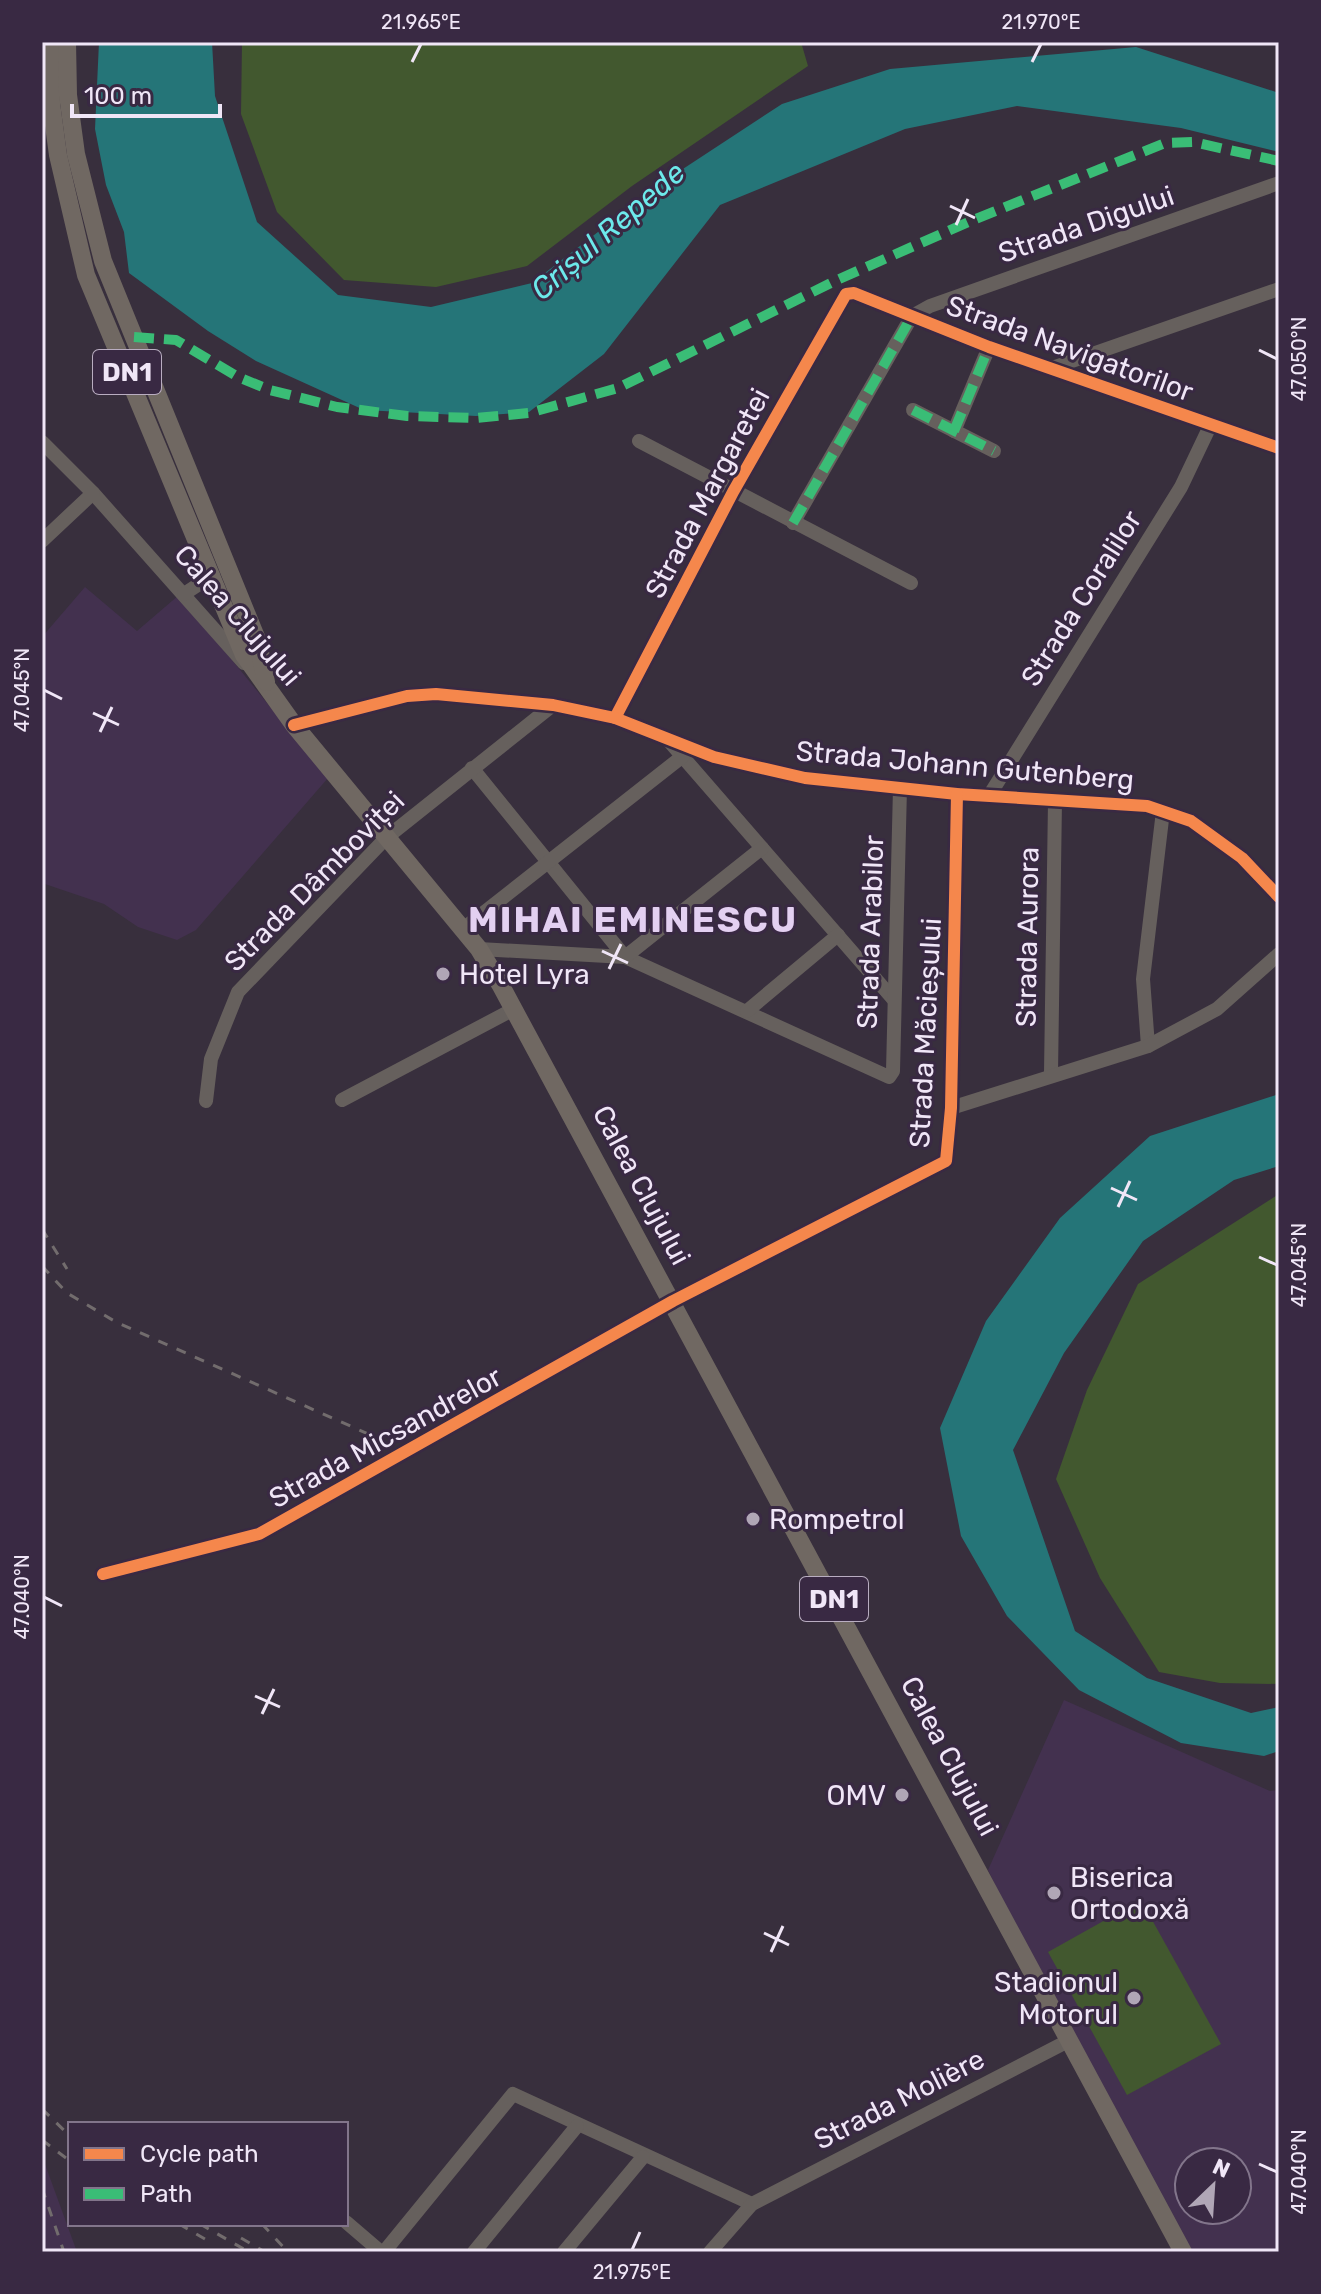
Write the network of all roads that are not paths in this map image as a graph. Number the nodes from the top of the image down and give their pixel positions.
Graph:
1 (50, 42) edge
2 (67, 42) edge
3 (1279, 183) edge
4 (1279, 289) edge
5 (846, 294) joint
6 (912, 316) junction
7 (989, 347) junction
8 (1052, 368) junction
9 (913, 410) dead end
10 (1211, 424) junction
11 (954, 431) junction
12 (639, 441) dead end
13 (42, 442) edge
14 (1279, 448) edge
15 (994, 451) dead end
16 (733, 492) junction
17 (93, 493) junction
18 (793, 523) junction
19 (42, 541) edge
20 (211, 551) junction
21 (213, 575) junction
22 (911, 583) dead end
23 (184, 594) junction
24 (258, 642) junction
25 (266, 684) junction
26 (553, 705) junction
27 (615, 718) junction
28 (294, 725) junction
29 (666, 737) junction
30 (683, 756) junction
31 (472, 768) junction
32 (900, 788) junction
33 (957, 794) junction
34 (989, 796) junction
35 (1055, 801) junction
36 (1163, 811) junction
37 (386, 838) junction
38 (762, 848) junction
39 (550, 862) junction
40 (1279, 897) edge
41 (463, 929) junction
42 (838, 935) junction
43 (479, 949) junction
44 (1279, 954) edge
45 (625, 957) junction
46 (894, 1000) junction
47 (514, 1009) junction
48 (747, 1011) junction
49 (1148, 1046) junction
50 (1051, 1073) junction
51 (342, 1100) dead end
52 (206, 1101) dead end
53 (951, 1108) junction
54 (673, 1301) junction
55 (103, 1574) dead end
56 (1070, 2040) junction
57 (577, 2126) junction
58 (643, 2157) junction
59 (752, 2204) junction
60 (348, 2224) edge
61 (382, 2252) edge
62 (474, 2252) edge
63 (564, 2252) edge
64 (710, 2252) edge
65 (1183, 2252) edge

1 - 20 main road, DN1
2 - 20 main road, DN1
3 - 6 street, Strada Digului
4 - 8 street
5 - 6 street, Strada Navigatorilor
5 - 16 street, Strada Margaretei
6 - 7 street, Strada Navigatorilor
6 - 18 street
7 - 8 street, Strada Navigatorilor
7 - 11 street
8 - 10 street, Strada Navigatorilor
9 - 11 street
10 - 14 street, Strada Navigatorilor
10 - 34 street, Strada Coralilor
11 - 15 street
12 - 16 street
13 - 17 street, Calea Clujului
16 - 18 street
16 - 27 street, Strada Margaretei
17 - 19 street
17 - 23 street, Calea Clujului
18 - 22 street
20 - 21 main road, DN1
20 - 24 main road, DN1
21 - 23 street
21 - 24 main road
21 - 25 main road, DN1
23 - 25 street, Calea Clujului
24 - 25 main road, DN1
25 - 28 main road, Calea Clujului / DN1
26 - 27 street, Strada Johann Gutenberg
26 - 28 street, Strada Johann Gutenberg
26 - 31 street, Strada Dâmboviței
27 - 29 street, Strada Johann Gutenberg
28 - 37 main road, Calea Clujului / DN1
29 - 30 street
29 - 32 street, Strada Johann Gutenberg
30 - 38 street
30 - 39 street
31 - 37 street, Strada Dâmboviței
31 - 39 street
32 - 33 street, Strada Johann Gutenberg
32 - 46 street, Strada Arabilor
33 - 34 street, Strada Johann Gutenberg
33 - 53 street, Strada Măcieșului
34 - 35 street, Strada Johann Gutenberg
35 - 36 street, Strada Johann Gutenberg
35 - 50 street, Strada Aurora
36 - 40 street, Strada Johann Gutenberg
36 - 49 street
37 - 41 main road, Calea Clujului / DN1
37 - 52 street, Strada Dâmboviței
38 - 42 street
38 - 45 street
39 - 41 street
39 - 45 street
41 - 43 main road, Calea Clujului / DN1
42 - 46 street
42 - 48 street
43 - 45 street
43 - 47 main road, Calea Clujului / DN1
44 - 49 street
45 - 48 street
46 - 48 street, Strada Arabilor
47 - 51 street
47 - 54 main road, Calea Clujului / DN1
49 - 50 street
50 - 53 street
53 - 54 street, Strada Măcieșului
54 - 55 street, Strada Micsandrelor
54 - 56 main road, Calea Clujului / DN1
56 - 59 street, Strada Molière
56 - 65 main road, Calea Clujului / DN1
57 - 58 street
57 - 61 street
57 - 62 street
58 - 59 street
58 - 63 street
59 - 64 street, Strada Molière
60 - 61 street

